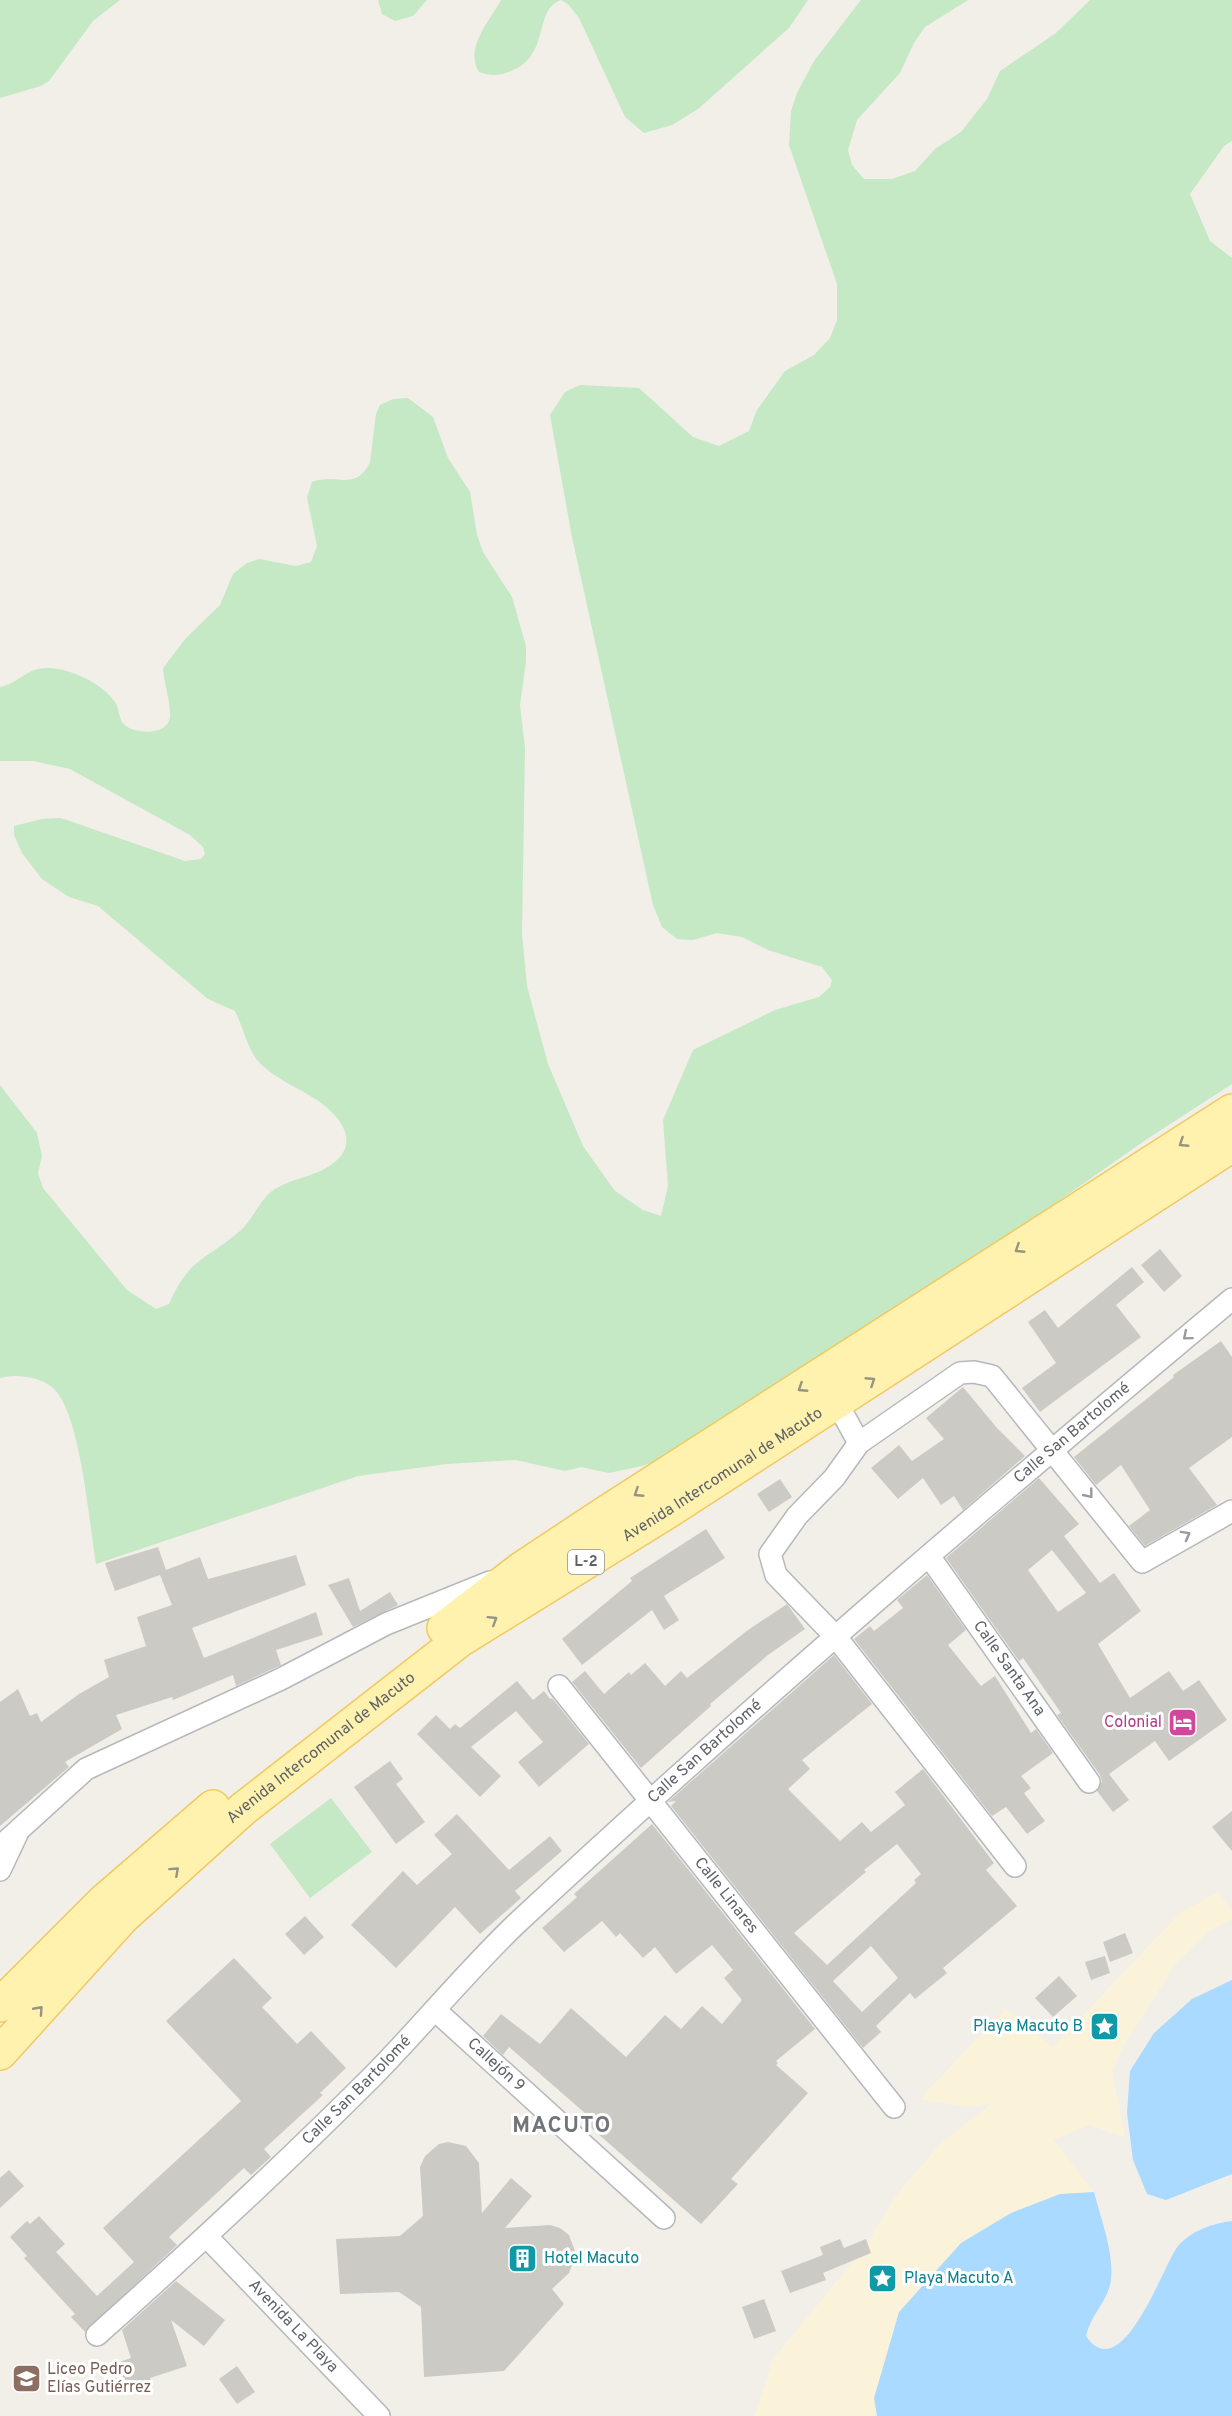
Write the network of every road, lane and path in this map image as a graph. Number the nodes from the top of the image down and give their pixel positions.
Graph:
1 (1232, 1111) edge
2 (1232, 1145) edge
3 (1232, 1299) edge
4 (837, 1403) junction
5 (859, 1443) junction
6 (1052, 1449) junction
7 (1232, 1511) edge
8 (929, 1556) junction
9 (522, 1569) junction
10 (836, 1637) junction
11 (559, 1686) dead end
12 (1089, 1782) dead end
13 (652, 1802) junction
14 (20, 1828) junction
15 (0, 1847) edge
16 (1015, 1866) dead end
17 (0, 1870) edge
18 (0, 2005) edge
19 (435, 2010) junction
20 (0, 2053) edge
21 (894, 2107) dead end
22 (664, 2218) dead end
23 (207, 2237) junction
24 (97, 2335) dead end
25 (379, 2416) edge

1 -> 9 main road, Avenida Intercomunal de Macuto / L-2
4 -> 2 main road, Avenida Intercomunal de Macuto / L-2
3 -> 6 street, Calle San Bartolomé
4 - 5 street
20 -> 4 main road, Avenida Intercomunal de Macuto / L-2
5 - 6 street
5 - 10 street
6 -> 7 street
6 - 8 street, Calle San Bartolomé
8 - 10 street, Calle San Bartolomé
8 - 12 street, Calle Santa Ana
9 - 14 street
9 - 18 main road, Avenida Intercomunal de Macuto / L-2
10 - 13 street, Calle San Bartolomé
10 - 16 street
11 - 13 street, Calle Linares
13 - 19 street, Calle San Bartolomé
13 - 21 street, Calle Linares
14 - 15 street
14 - 17 street
19 - 22 street, Callejón 9
19 - 23 street, Calle San Bartolomé
23 - 24 street, Calle San Bartolomé
23 - 25 street, Avenida La Playa

